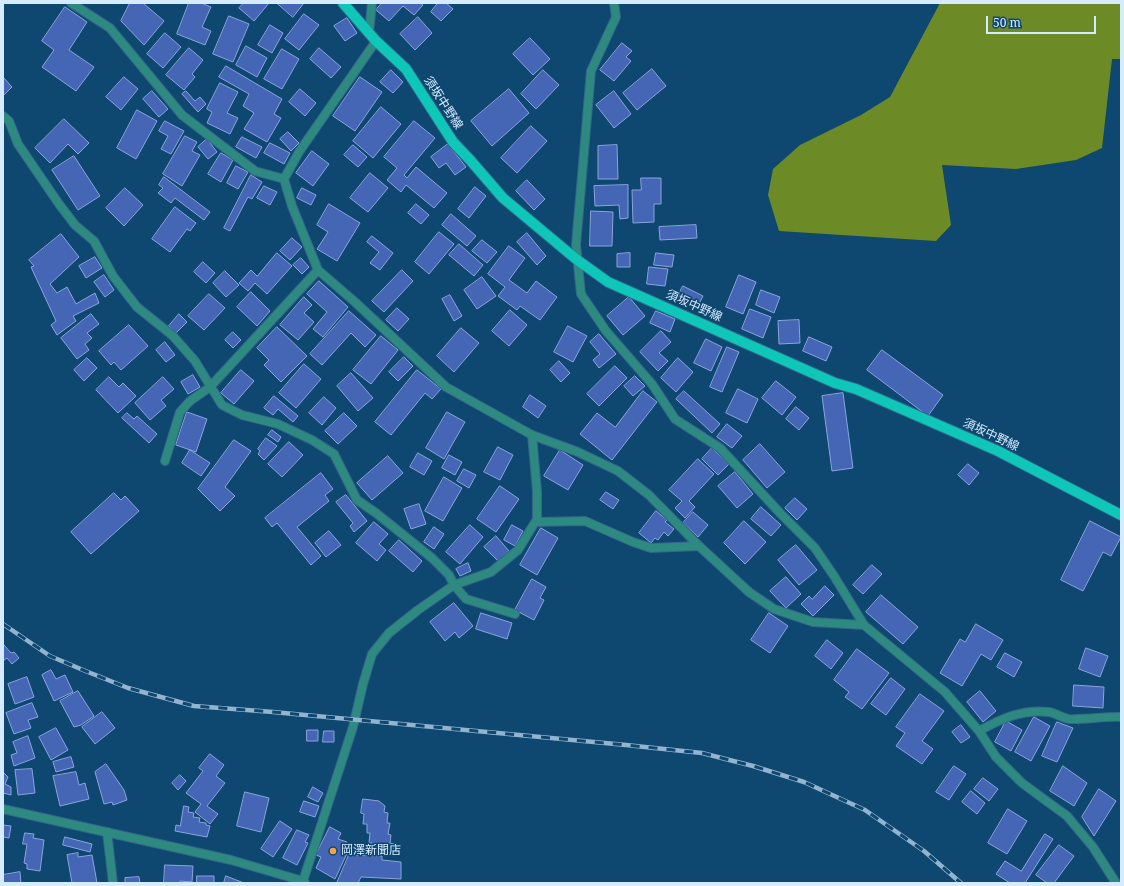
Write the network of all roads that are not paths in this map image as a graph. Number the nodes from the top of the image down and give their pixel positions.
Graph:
1 (71, 3) edge
2 (343, 3) edge
3 (372, 3) edge
4 (614, 3) edge
5 (369, 33) junction
6 (376, 41) junction
7 (3, 116) edge
8 (284, 179) junction
9 (576, 259) junction
10 (318, 270) junction
11 (210, 387) junction
12 (532, 435) junction
13 (165, 461) dead end
14 (1121, 515) edge
15 (536, 522) junction
16 (699, 546) junction
17 (454, 585) junction
18 (515, 614) dead end
19 (864, 625) junction
20 (1121, 717) edge
21 (979, 731) junction
22 (3, 809) edge
23 (107, 832) junction
24 (304, 882) edge
25 (113, 883) edge
26 (1116, 883) edge

1 - 8 street
2 - 5 main road, 須坂中野線
3 - 5 street
4 - 9 street
5 - 6 main road, 須坂中野線
6 - 8 street
6 - 9 main road, 須坂中野線
7 - 11 street
8 - 10 street
9 - 14 main road, 須坂中野線
9 - 19 street
10 - 11 street
10 - 12 street
11 - 13 street
11 - 17 street
12 - 15 street
12 - 16 street
15 - 16 street
15 - 17 street
16 - 19 street
17 - 18 street
17 - 24 street
19 - 21 street
20 - 21 street
21 - 26 street
22 - 23 street
23 - 24 street
23 - 25 street

